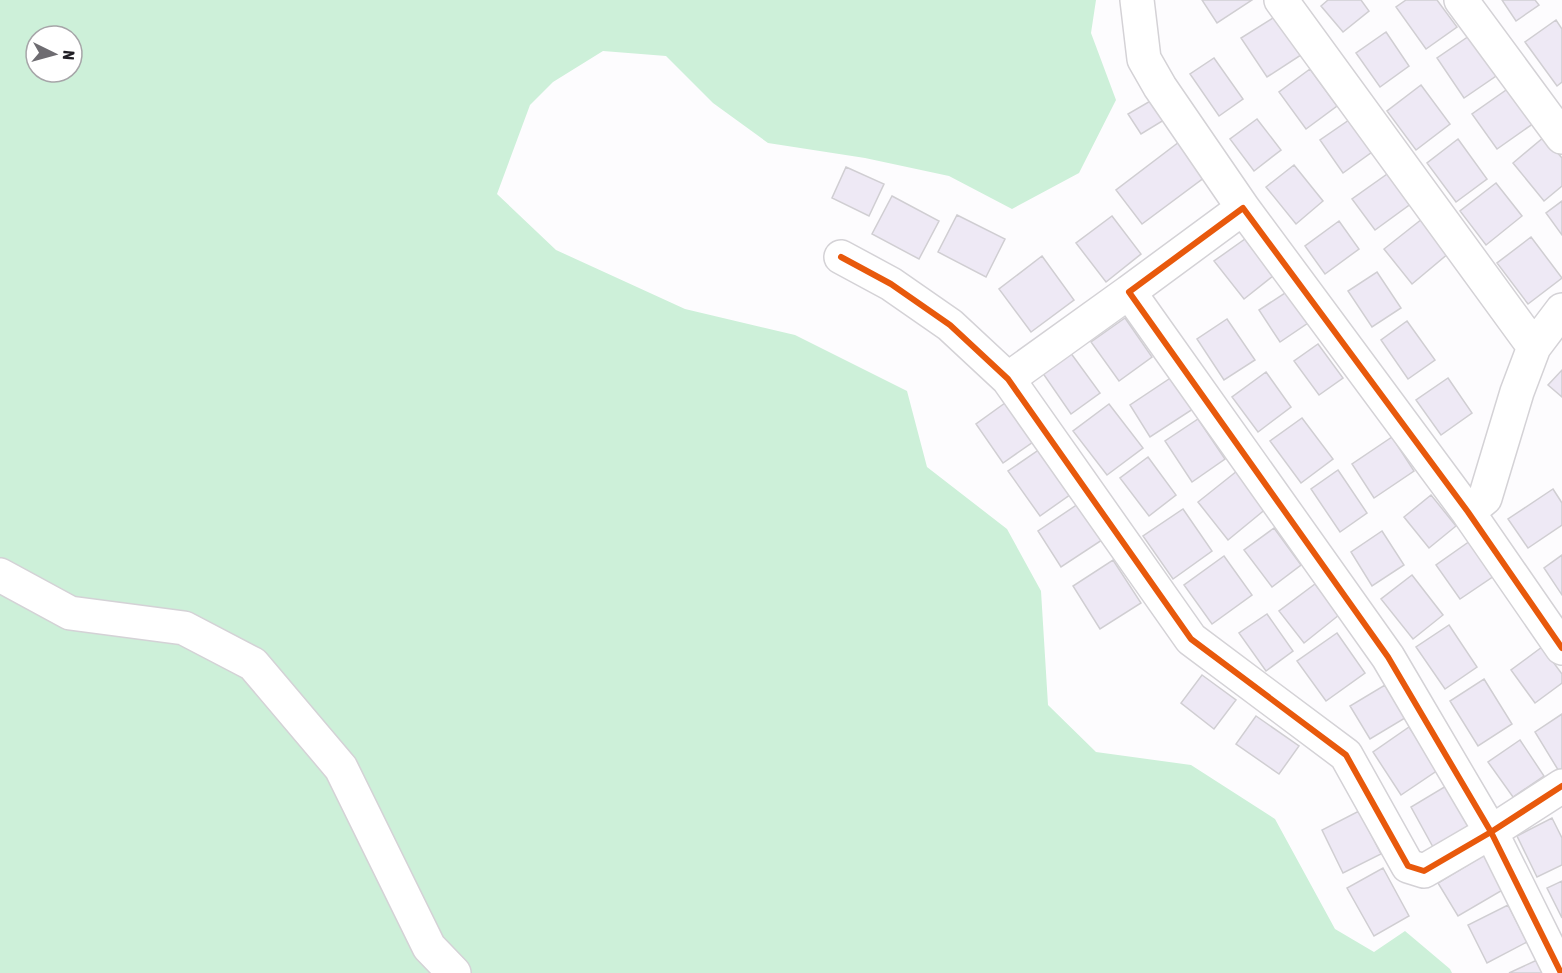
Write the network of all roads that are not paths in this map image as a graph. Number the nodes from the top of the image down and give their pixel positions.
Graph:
1 (1137, 0) edge
2 (1281, 0) edge
3 (1461, 0) edge
4 (1562, 137) edge
5 (1243, 208) junction
6 (841, 257) dead end
7 (1130, 292) junction
8 (1562, 310) edge
9 (1534, 347) junction
10 (1008, 379) junction
11 (1468, 512) junction
12 (0, 574) edge
13 (1562, 648) edge
14 (1562, 786) edge
15 (1491, 832) junction
16 (454, 973) edge
17 (1561, 973) edge

1 - 5 street
2 - 9 street
3 - 4 street
5 - 7 street
5 - 11 street
6 - 10 street
7 - 10 street
7 - 15 street
8 - 9 street
9 - 11 street
10 - 15 street
11 - 13 street
12 - 16 street
14 - 15 street
15 - 17 street

